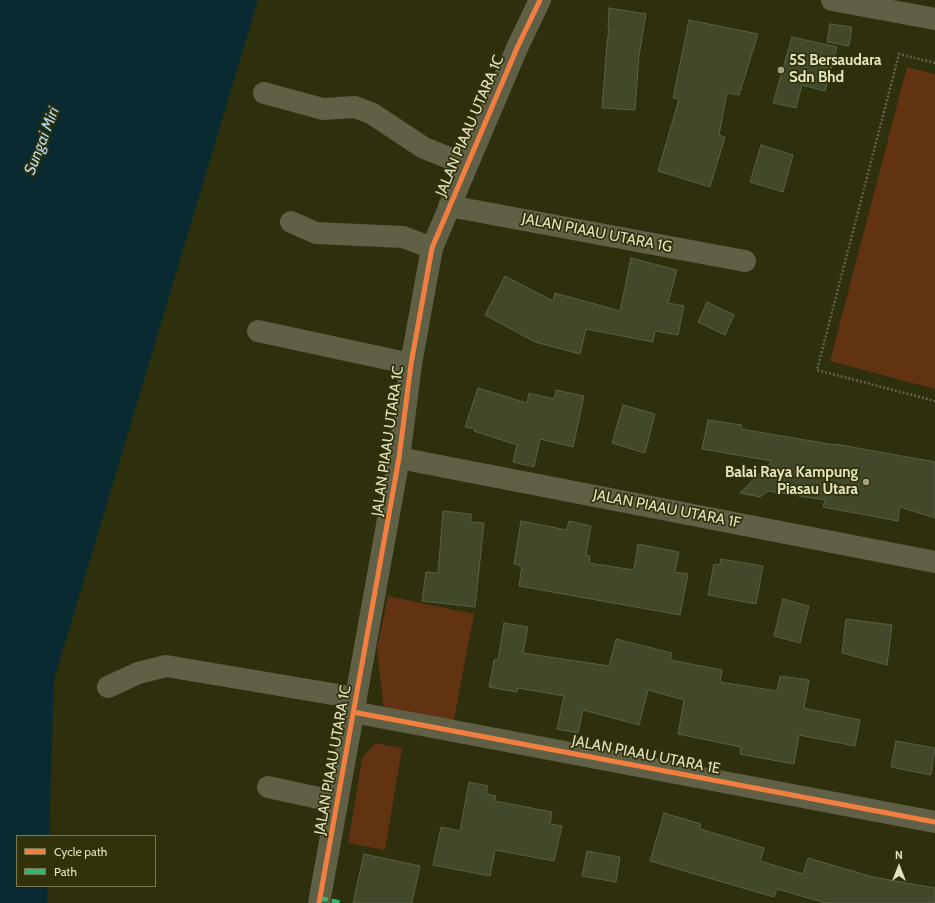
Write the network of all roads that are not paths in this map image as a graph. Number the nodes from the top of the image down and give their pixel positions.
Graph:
1 (540, 0) edge
2 (832, 0) edge
3 (935, 19) edge
4 (264, 93) dead end
5 (468, 164) junction
6 (449, 206) junction
7 (290, 222) dead end
8 (432, 248) junction
9 (745, 261) dead end
10 (258, 331) dead end
11 (411, 364) junction
12 (399, 458) junction
13 (935, 562) edge
14 (108, 687) dead end
15 (355, 705) junction
16 (268, 787) dead end
17 (337, 802) junction
18 (935, 822) edge
19 (319, 903) edge

1 - 5 street, JALAN PIAAU UTARA 1C
2 - 3 street
4 - 5 street
5 - 6 street, JALAN PIAAU UTARA 1C
6 - 8 street, JALAN PIAAU UTARA 1C
6 - 9 street, JALAN PIAAU UTARA 1G
7 - 8 street
8 - 11 street, JALAN PIAAU UTARA 1C
10 - 11 street
11 - 12 street, JALAN PIAAU UTARA 1C
12 - 13 street, JALAN PIAAU UTARA 1F
12 - 15 street, JALAN PIAAU UTARA 1C
14 - 15 street, JALAN PIAAU UTARA 1E
15 - 17 street, JALAN PIAAU UTARA 1C
15 - 18 street, JALAN PIAAU UTARA 1E
16 - 17 street
17 - 19 street, JALAN PIAAU UTARA 1C

